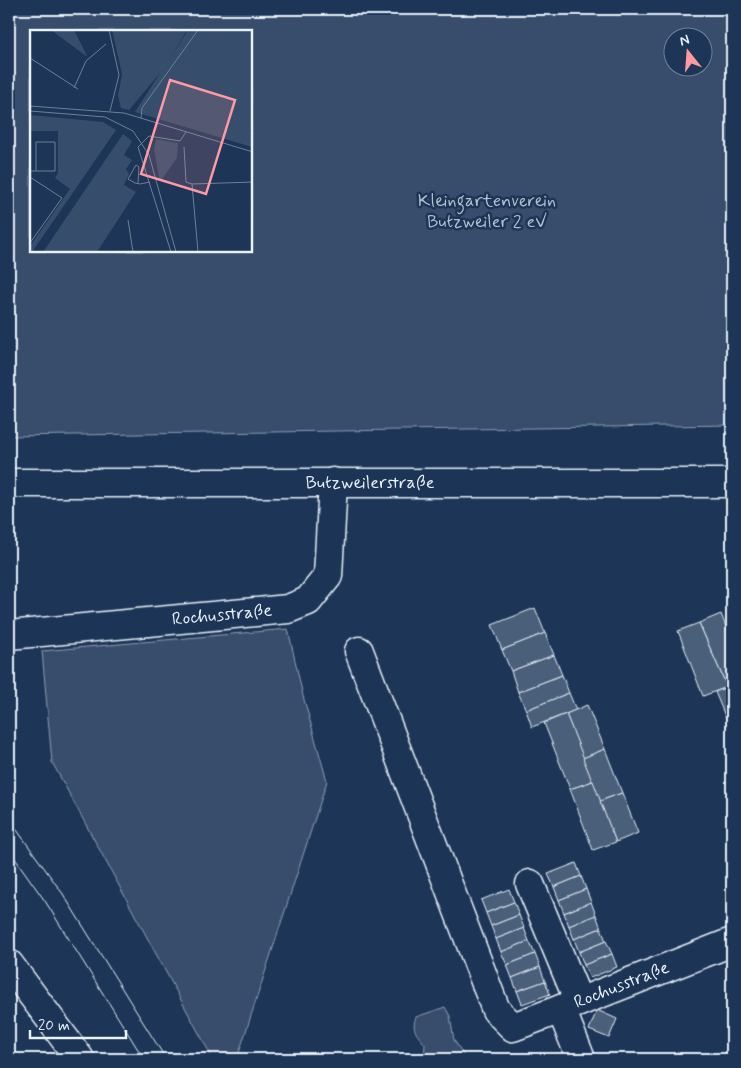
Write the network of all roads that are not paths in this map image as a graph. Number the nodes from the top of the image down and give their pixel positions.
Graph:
1 (333, 482) junction
2 (9, 483) edge
3 (732, 483) edge
4 (9, 635) edge
5 (359, 651) dead end
6 (530, 884) dead end
7 (732, 942) edge
8 (9, 964) edge
9 (570, 1006) junction
10 (80, 1059) edge
11 (581, 1059) edge

1 - 2 main road, Butzweilerstraße
1 - 3 main road, Butzweilerstraße
1 - 4 main road, Rochusstraße
5 - 9 main road
6 - 9 main road
7 - 9 main road, Rochusstraße
8 - 10 main road
9 - 11 main road, Rochusstraße

